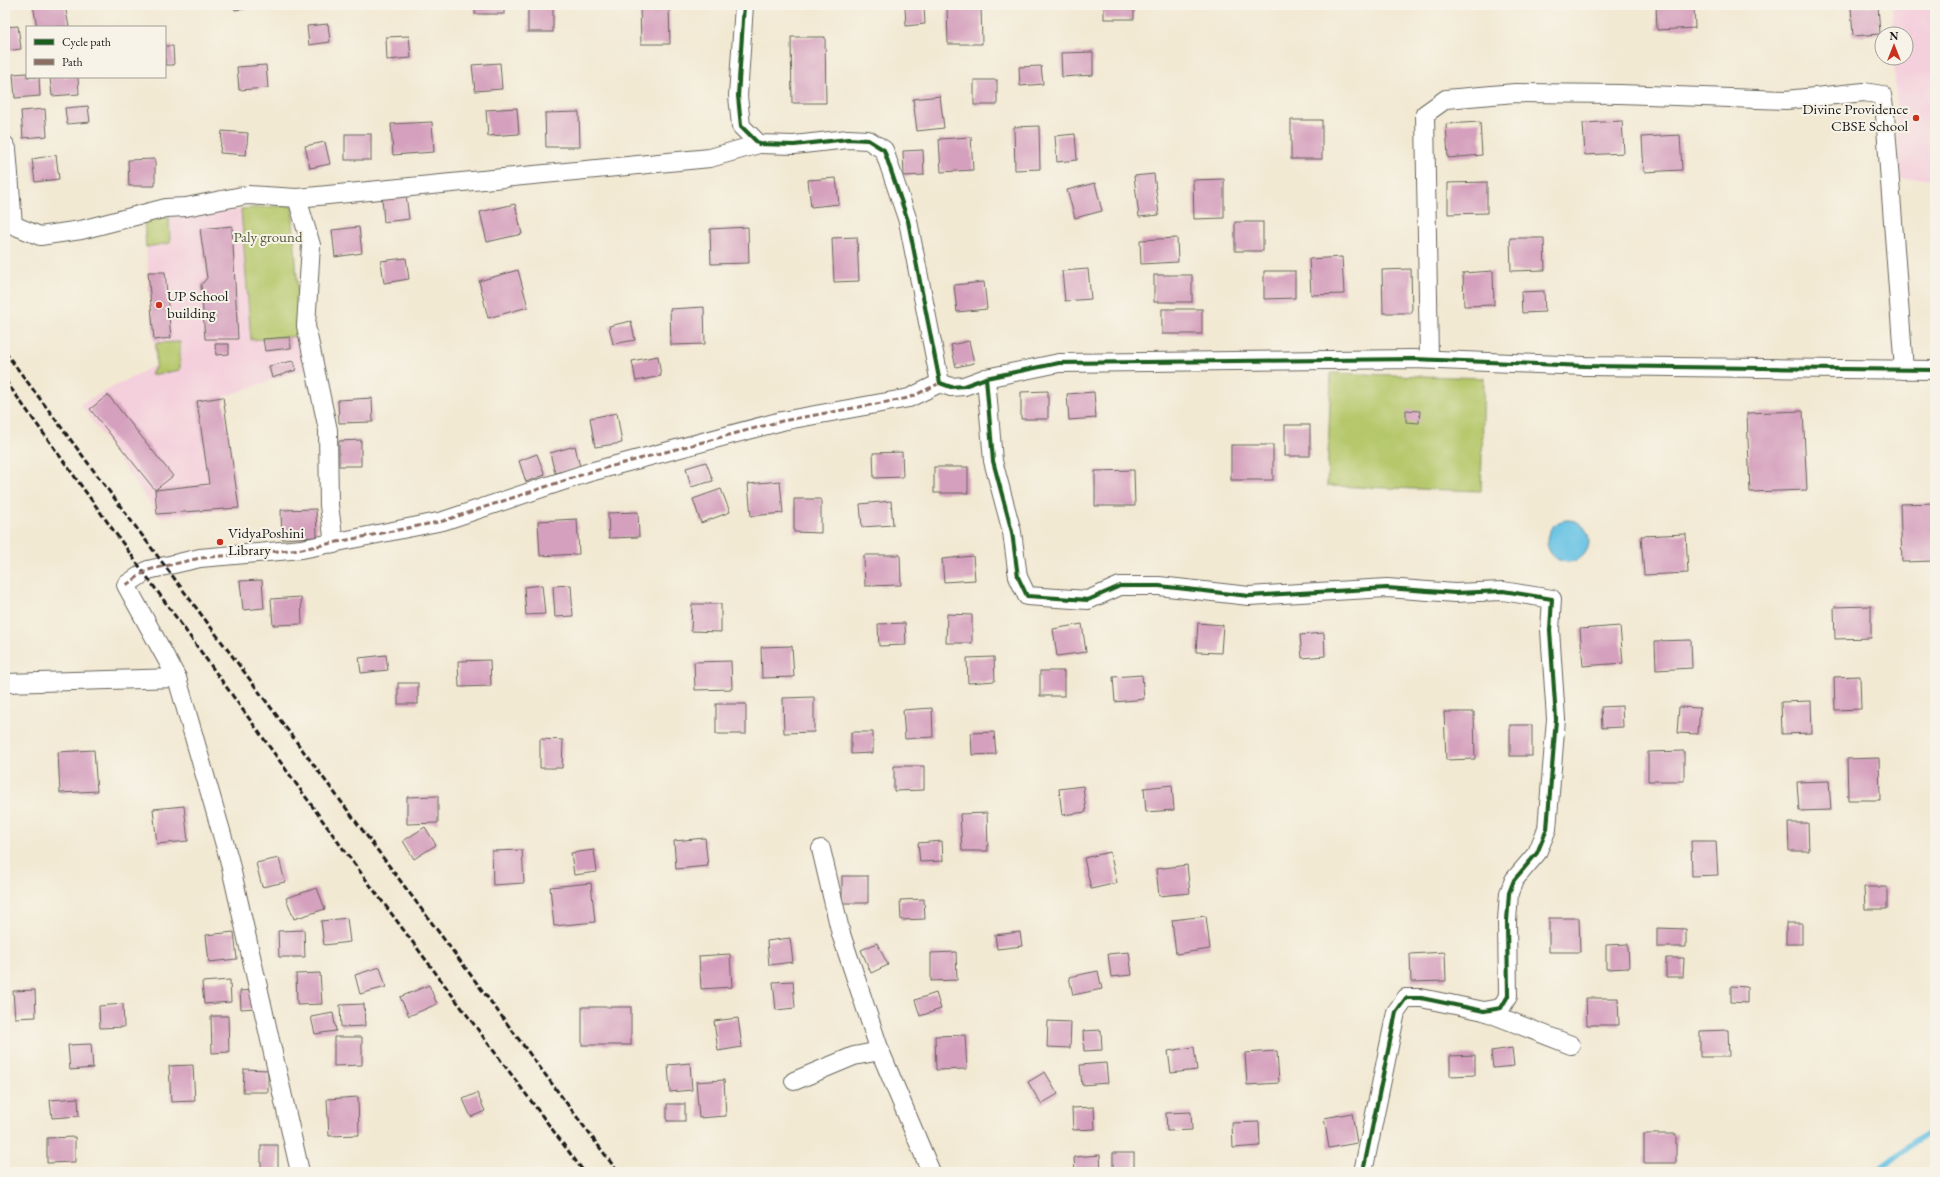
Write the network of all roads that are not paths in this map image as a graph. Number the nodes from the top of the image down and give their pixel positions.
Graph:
1 (744, 5) edge
2 (759, 144) junction
3 (5, 145) edge
4 (297, 198) junction
5 (1429, 359) junction
6 (1904, 370) junction
7 (1935, 370) edge
8 (986, 378) junction
9 (940, 383) junction
10 (334, 544) junction
11 (177, 678) junction
12 (5, 683) edge
13 (821, 848) dead end
14 (1484, 1011) junction
15 (1571, 1045) dead end
16 (880, 1051) junction
17 (794, 1081) dead end
18 (300, 1172) edge
19 (931, 1172) edge
20 (1363, 1172) edge

1 - 2 street
2 - 4 street
2 - 9 street
3 - 4 street
4 - 10 street
5 - 6 street
5 - 6 street
5 - 8 street
6 - 7 street
8 - 9 street
8 - 14 street
9 - 10 street
10 - 11 street
11 - 12 street
11 - 18 street
13 - 16 street
14 - 15 street
14 - 20 street
16 - 17 street
16 - 19 street

